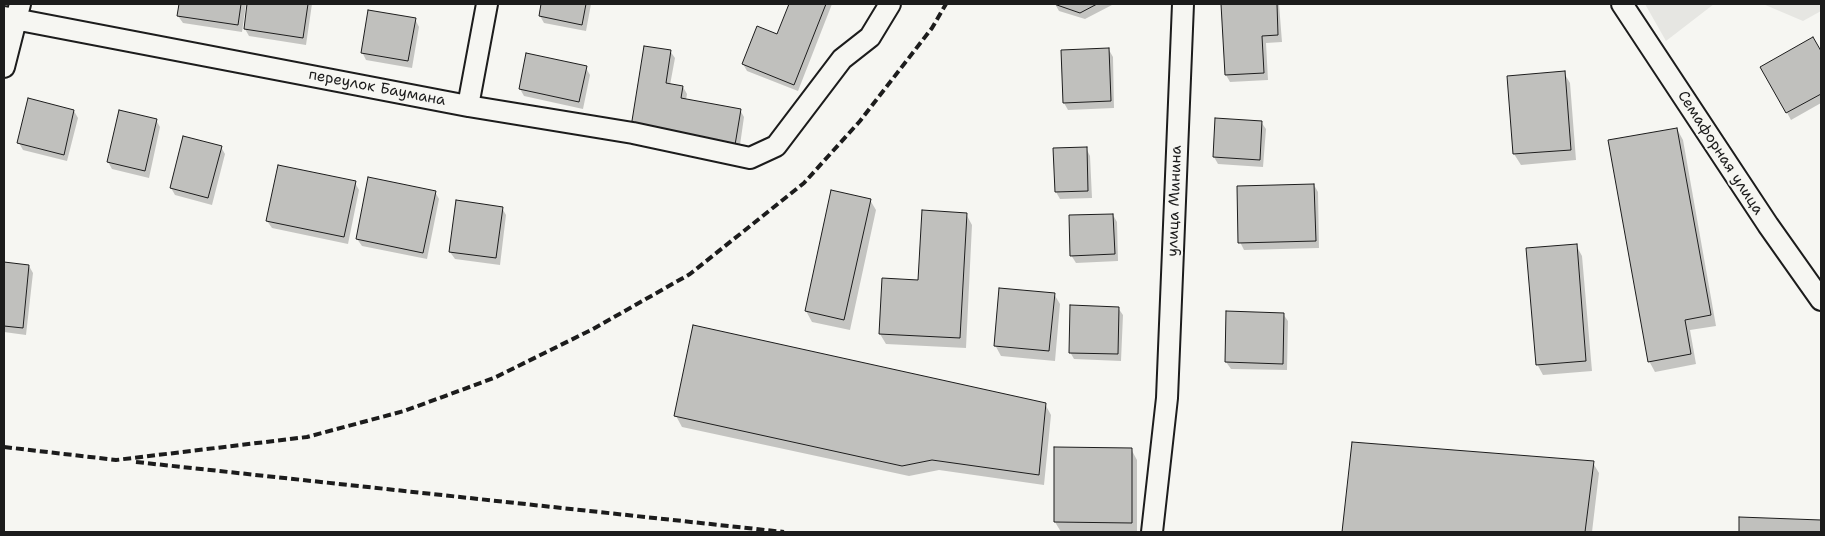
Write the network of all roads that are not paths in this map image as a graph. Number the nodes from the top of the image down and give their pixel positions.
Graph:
1 (487, 4) edge
2 (890, 4) edge
3 (1183, 4) edge
4 (1622, 4) edge
5 (14, 14) edge
6 (4, 67) edge
7 (468, 106) junction
8 (1821, 300) edge
9 (1152, 532) edge

1 - 7 street
2 - 7 street, переулок Баумана
3 - 9 street, улица Минина
4 - 8 street, Семафорная улица
5 - 6 street
5 - 7 street, переулок Баумана

